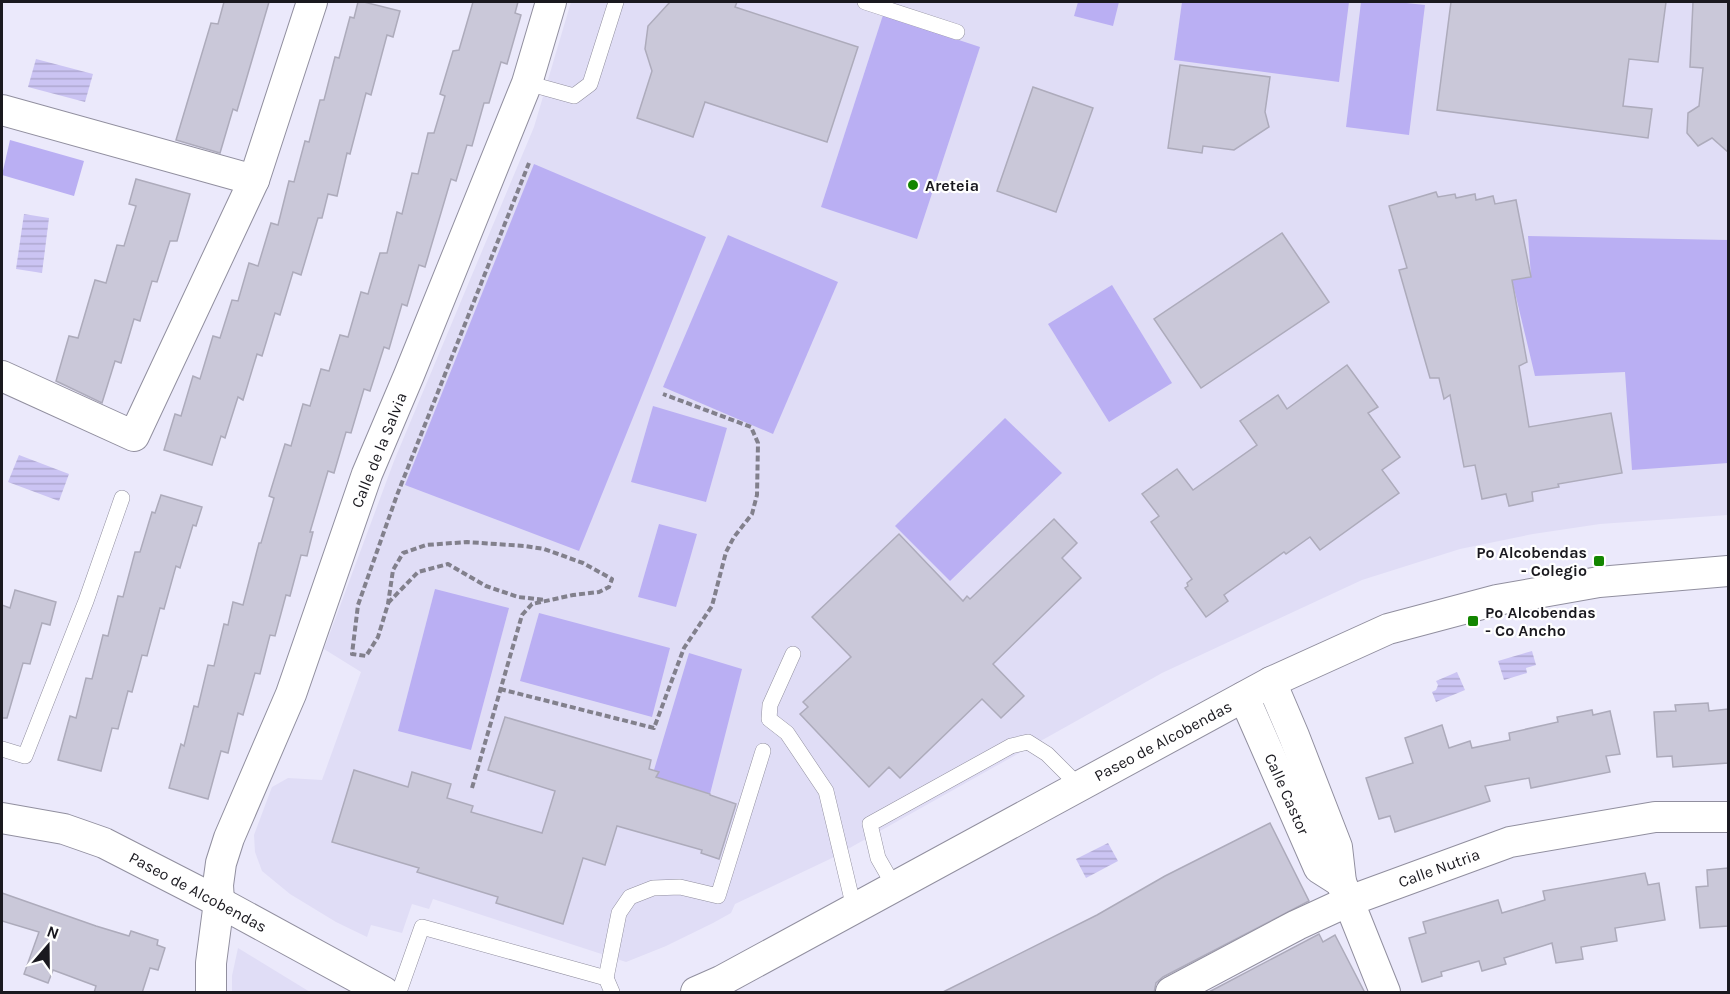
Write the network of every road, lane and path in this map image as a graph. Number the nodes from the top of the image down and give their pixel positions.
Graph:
1 (312, 2) edge
2 (551, 2) edge
3 (616, 2) edge
4 (865, 2) edge
5 (957, 32) dead end
6 (527, 83) junction
7 (2, 110) edge
8 (529, 163) dead end
9 (254, 180) junction
10 (2, 375) edge
11 (663, 394) dead end
12 (122, 498) dead end
13 (1728, 571) edge
14 (1662, 577) junction
15 (1728, 586) edge
16 (550, 600) junction
17 (388, 603) junction
18 (793, 654) dead end
19 (1271, 682) junction
20 (500, 689) junction
21 (1244, 697) junction
22 (2, 749) edge
23 (763, 751) dead end
24 (1079, 786) junction
25 (471, 788) dead end
26 (1728, 817) edge
27 (2, 818) edge
28 (894, 886) junction
29 (1345, 892) junction
30 (219, 902) junction
31 (854, 908) junction
32 (606, 978) junction
33 (211, 993) edge
34 (384, 993) edge
35 (399, 993) edge
36 (612, 993) edge
37 (696, 993) edge
38 (1171, 993) edge
39 (1385, 993) edge

1 - 9 street
2 - 6 street, Calle de la Salvia
3 - 6 lane
4 - 5 lane
6 - 30 street, Calle de la Salvia
7 - 9 street
8 - 17 path
9 - 10 street
11 - 20 path
12 - 22 lane
13 - 14 street, Paseo de Alcobendas
14 - 15 street, Paseo de Alcobendas
14 - 19 street, Paseo de Alcobendas
16 - 17 path
16 - 17 path
16 - 20 path
18 - 31 lane
19 - 21 street, Paseo de Alcobendas
19 - 29 street, Calle Castor
20 - 25 path
21 - 24 street, Paseo de Alcobendas
21 - 29 street, Calle Castor
23 - 32 lane
24 - 28 street, Paseo de Alcobendas
24 - 28 lane
26 - 29 street, Calle Nutria
27 - 30 street, Paseo de Alcobendas
28 - 31 street, Paseo de Alcobendas
29 - 38 street, Calle Nutria
29 - 39 street, Calle Castor
30 - 33 street, Calle de la Salvia
30 - 34 street, Paseo de Alcobendas
31 - 37 street, Paseo de Alcobendas
32 - 35 lane
32 - 36 lane

